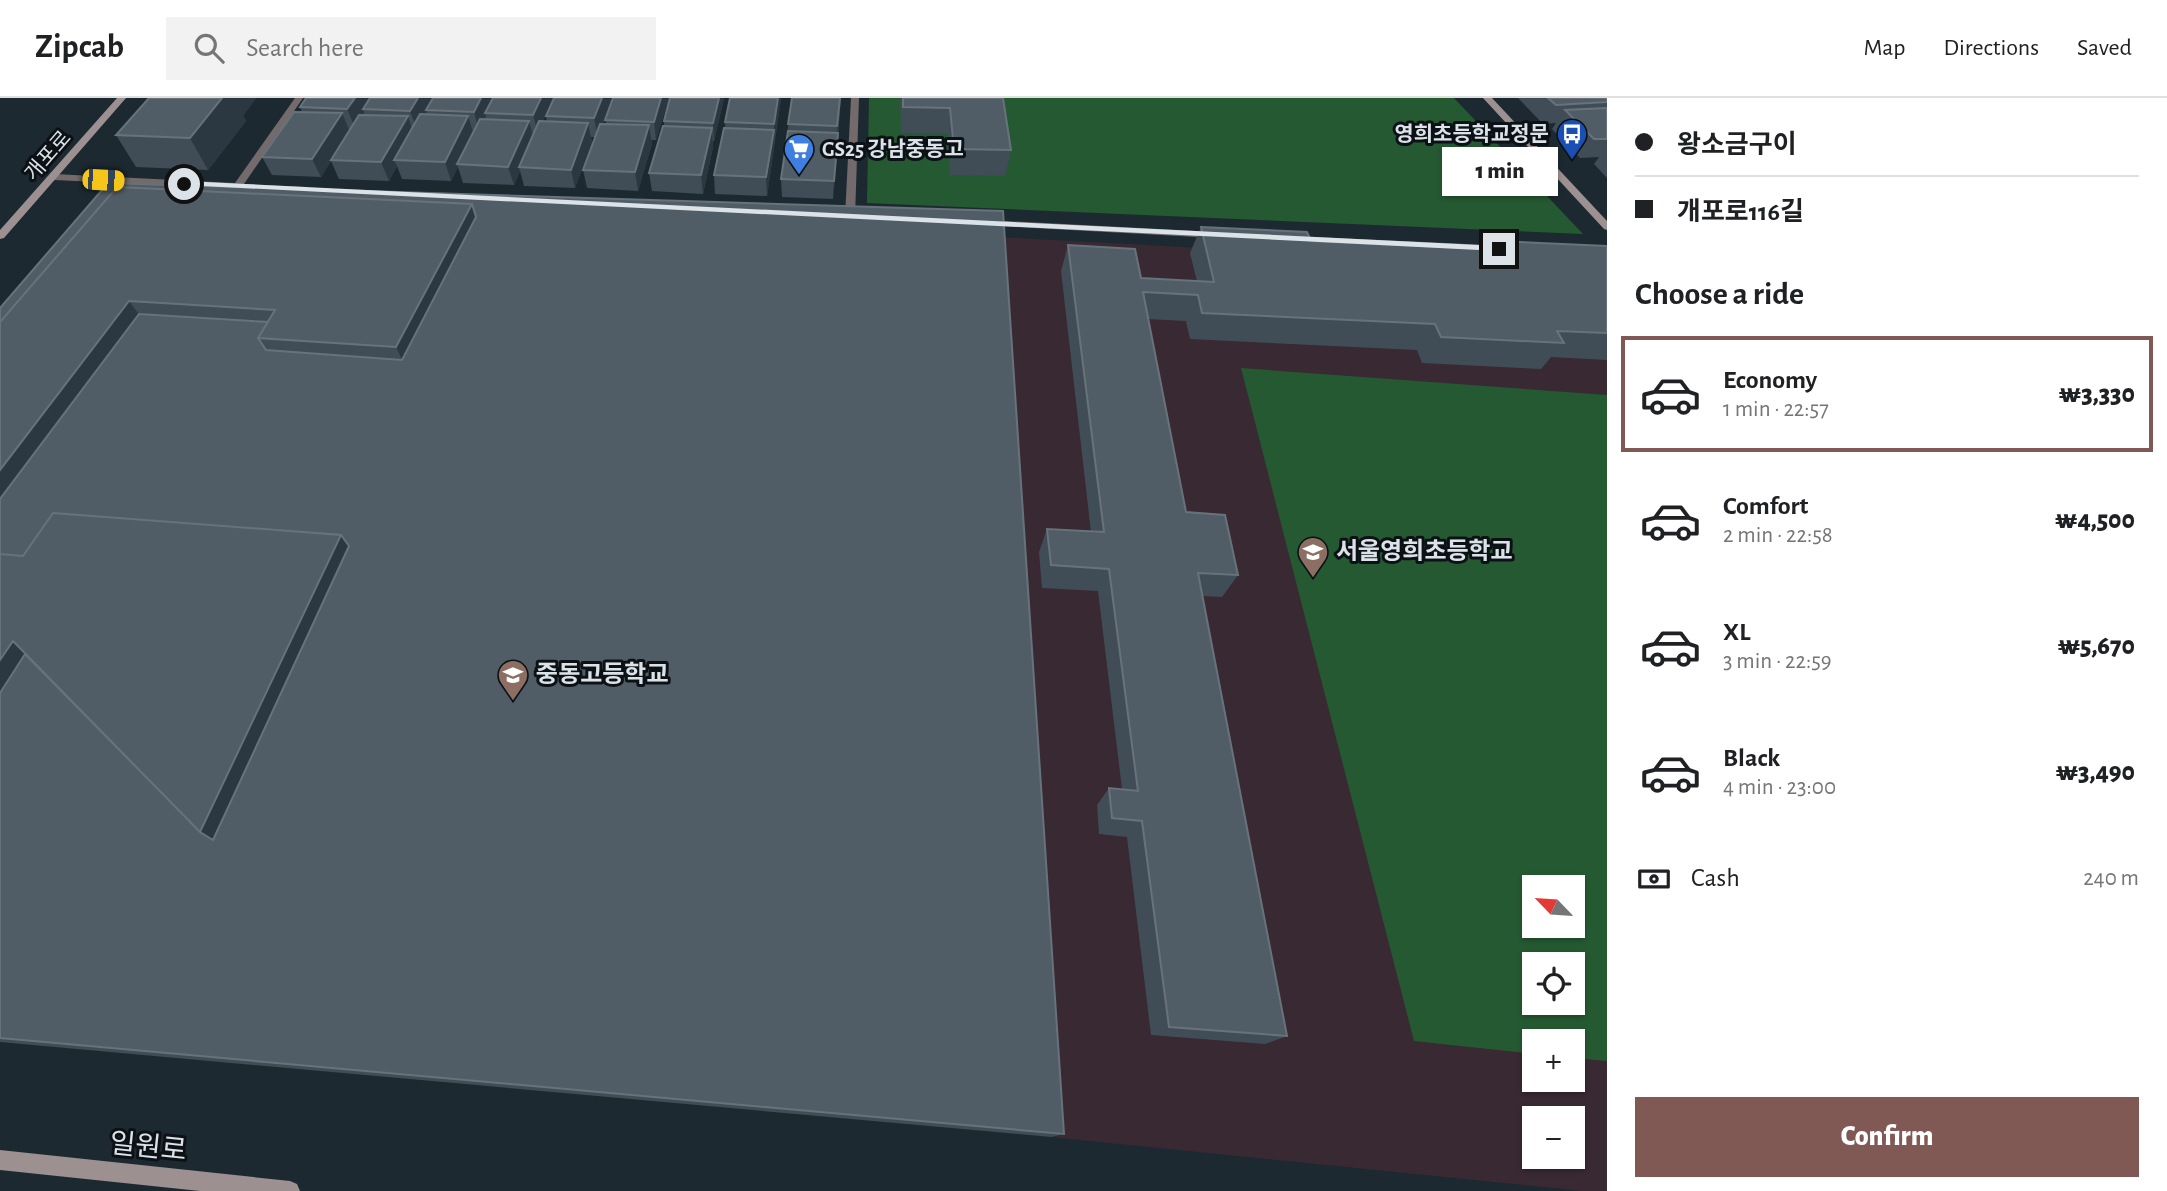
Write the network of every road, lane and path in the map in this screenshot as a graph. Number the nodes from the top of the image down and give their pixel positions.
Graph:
1 (122, 98) edge
2 (299, 98) edge
3 (855, 98) edge
4 (1488, 98) edge
5 (54, 177) junction
6 (239, 186) junction
7 (322, 191) edge
8 (836, 216) edge
9 (850, 217) junction
10 (864, 217) edge
11 (974, 223) edge
12 (1607, 227) edge
13 (1222, 235) edge
14 (0, 236) edge
15 (1277, 238) edge
16 (1524, 250) edge
17 (0, 1160) edge
18 (290, 1191) edge

1 - 5 street, 개포로
2 - 6 street
3 - 9 street
4 - 12 street
5 - 6 street
5 - 14 street, 개포로
6 - 7 street
8 - 9 street
9 - 10 street
11 - 13 street
15 - 16 street
17 - 18 street, 일원로

